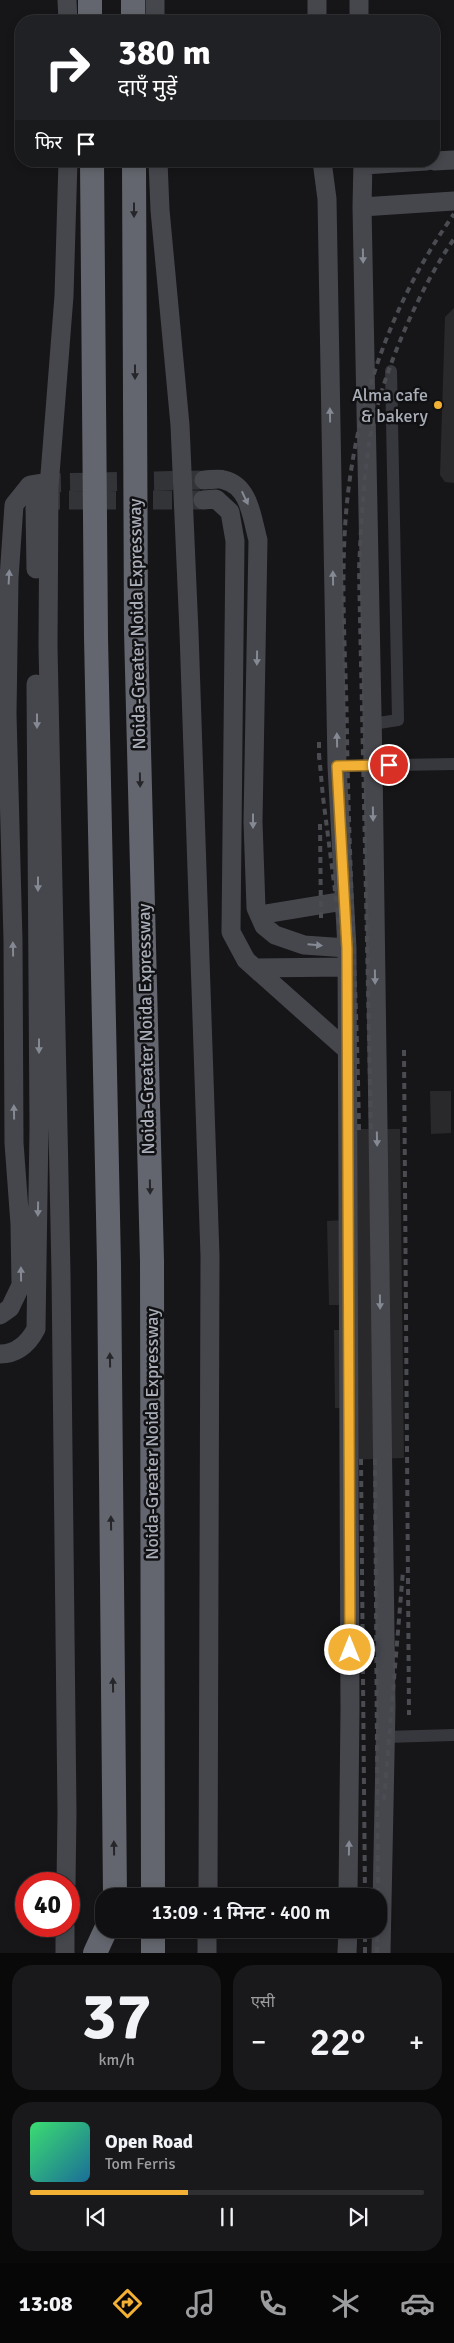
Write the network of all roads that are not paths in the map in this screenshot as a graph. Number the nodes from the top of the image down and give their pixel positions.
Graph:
1 (67, 0) edge
2 (90, 0) edge
3 (132, 0) edge
4 (155, 0) edge
5 (317, 0) edge
6 (359, 0) edge
7 (68, 15) edge
8 (90, 15) edge
9 (133, 15) edge
10 (155, 15) edge
11 (317, 15) edge
12 (359, 15) edge
13 (454, 160) edge
14 (440, 161) edge
15 (68, 167) edge
16 (92, 167) edge
17 (134, 167) edge
18 (158, 167) edge
19 (323, 167) edge
20 (364, 167) edge
21 (454, 201) edge
22 (362, 207) junction
23 (391, 371) dead end
24 (204, 480) tunnel mouth
25 (203, 500) tunnel mouth
26 (372, 724) junction
27 (454, 764) edge
28 (372, 765) junction
29 (337, 766) junction
30 (344, 901) junction
31 (259, 915) junction
32 (347, 948) junction
33 (347, 967) junction
34 (255, 968) junction
35 (347, 1050) junction
36 (0, 1315) edge
37 (4, 1358) edge
38 (454, 1734) edge
39 (385, 1737) junction
40 (66, 1872) edge
41 (114, 1888) edge
42 (153, 1888) edge
43 (208, 1888) edge
44 (348, 1888) edge
45 (65, 1937) edge
46 (102, 1938) edge
47 (114, 1938) edge
48 (153, 1938) edge
49 (207, 1938) edge
50 (348, 1938) edge
51 (65, 1953) edge
52 (95, 1953) edge
53 (113, 1953) edge
54 (153, 1953) edge
55 (207, 1953) edge
56 (347, 1953) edge
57 (381, 1953) edge

1 - 7 street
2 - 8 highway
3 - 9 highway
4 - 10 street
5 - 11 street
6 - 12 street
13 - 14 street
15 - 40 street
41 -> 16 highway
17 -> 42 highway, Noida-Greater Noida Expressway
18 - 43 street
29 -> 19 street
20 - 22 street
21 - 22 street
22 -> 26 street
23 - 26 street
24 -> 31 street
25 - 34 street
26 - 28 street
27 - 28 street
28 - 29 street
28 -> 39 street
29 - 30 street
30 - 31 street
30 - 32 street
31 -> 32 street
32 - 33 street
33 - 34 street
33 - 35 street
34 - 35 street
44 -> 35 street
36 -> 37 street
38 - 39 street
39 - 57 street
45 - 51 street
46 - 52 highway
47 - 53 highway
48 - 54 highway
49 - 55 street
50 - 56 street

